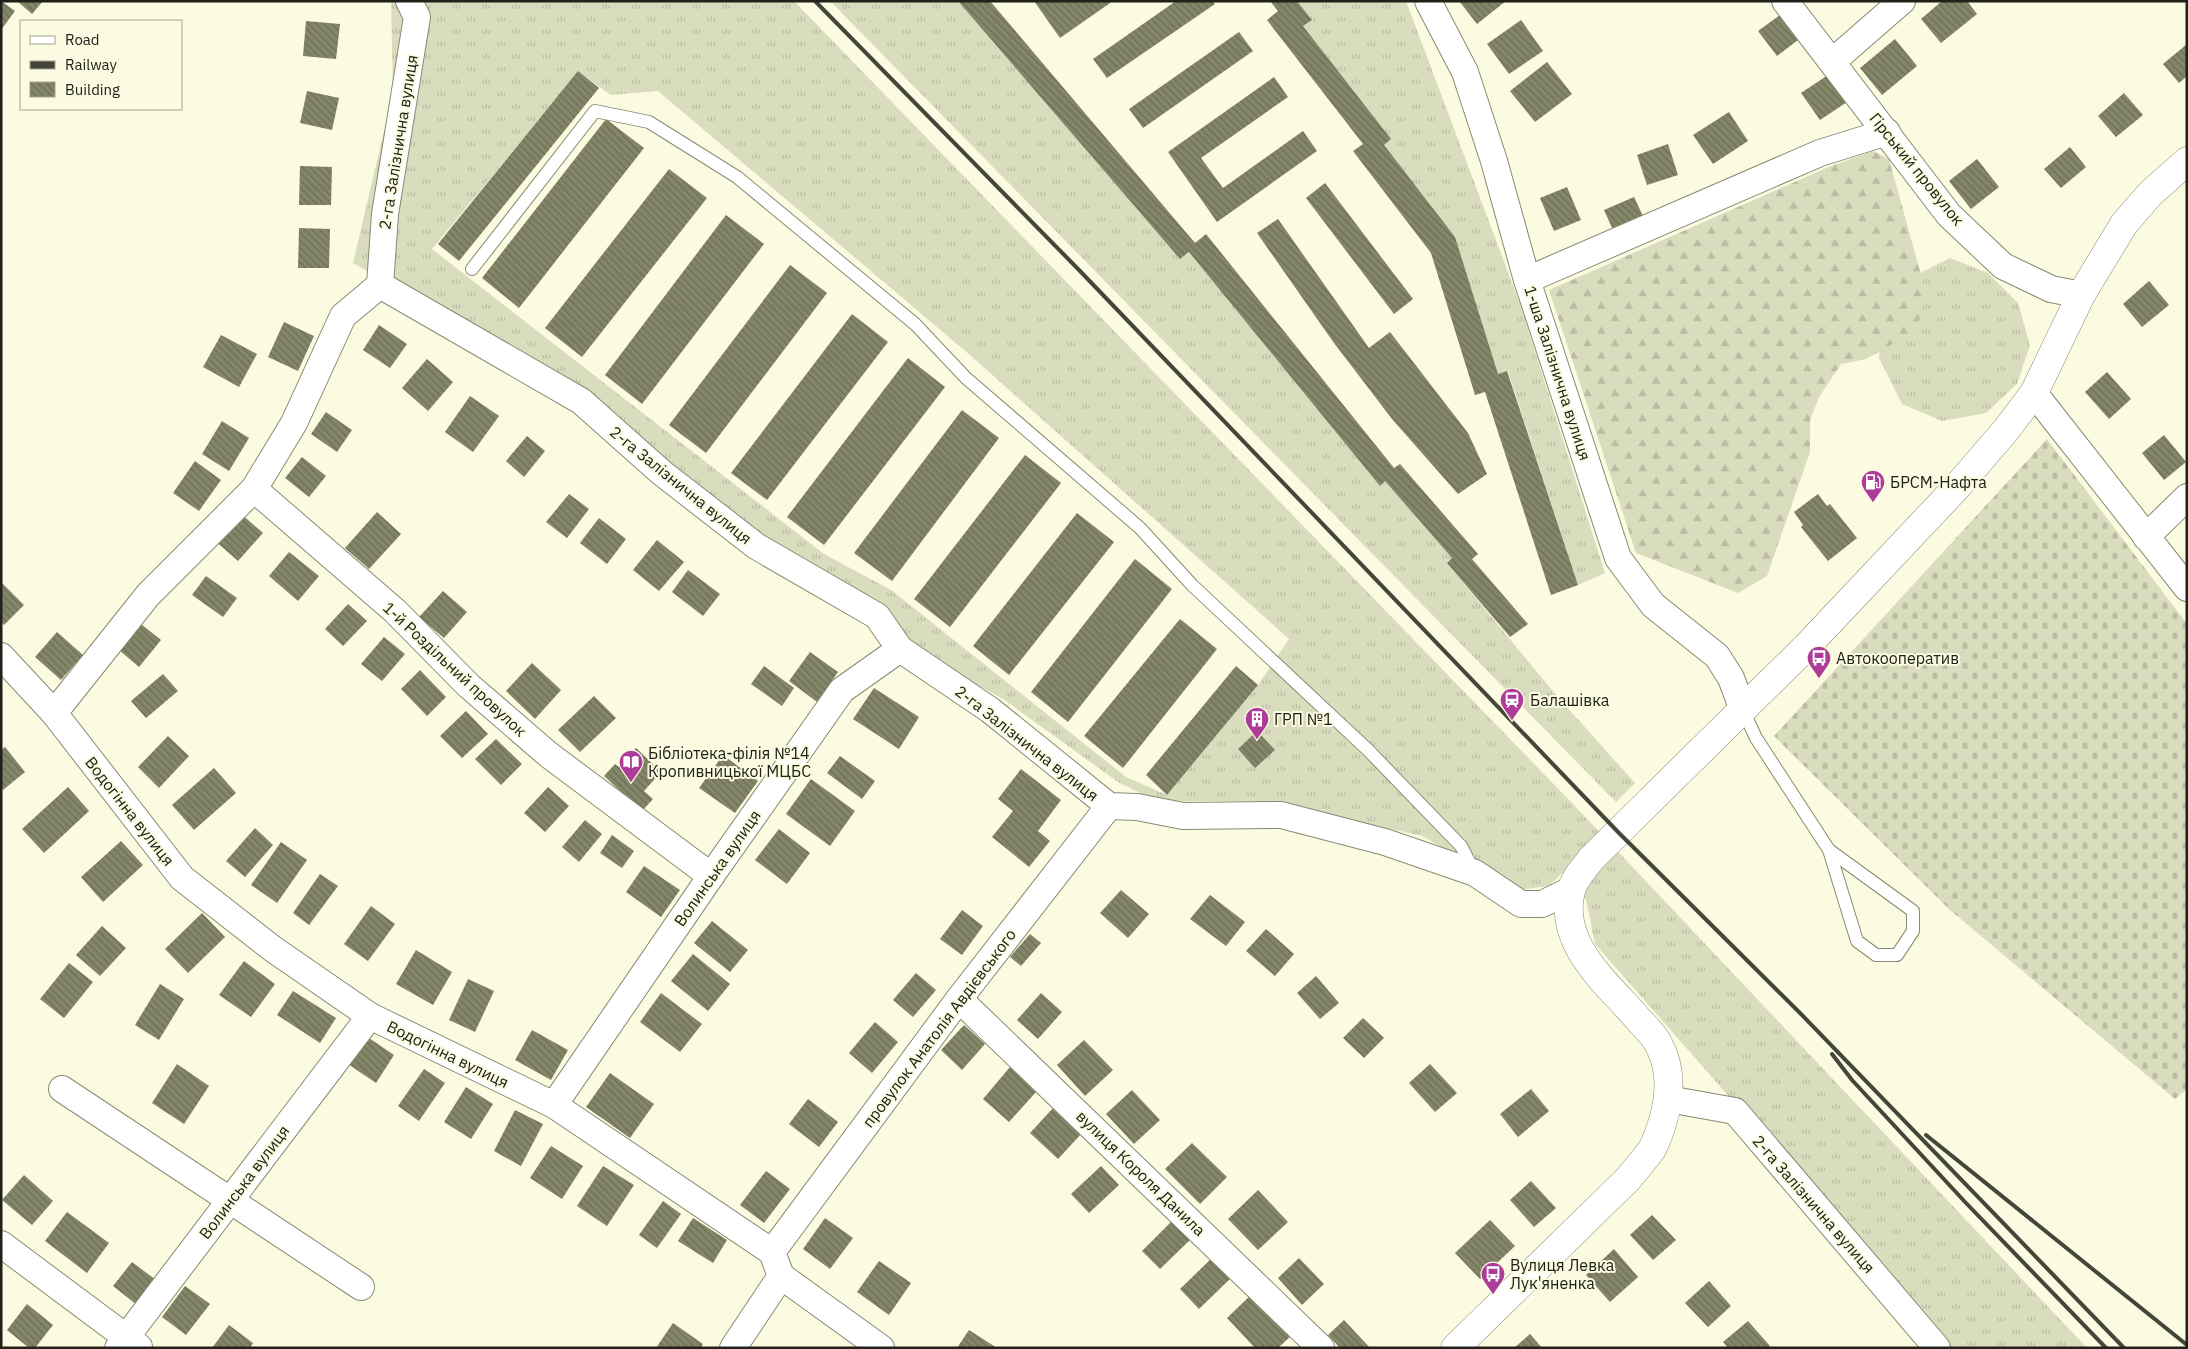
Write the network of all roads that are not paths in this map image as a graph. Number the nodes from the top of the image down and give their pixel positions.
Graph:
1 (409, 1) edge
2 (1428, 1) edge
3 (1786, 1) edge
4 (1902, 1) edge
5 (1832, 62) junction
6 (1887, 132) junction
7 (2187, 162) edge
8 (472, 269) dead end
9 (1527, 280) junction
10 (380, 285) junction
11 (2081, 295) junction
12 (2034, 393) junction
13 (254, 489) junction
14 (2187, 497) edge
15 (2146, 537) junction
16 (2187, 588) edge
17 (900, 650) junction
18 (1, 656) edge
19 (1743, 710) junction
20 (54, 713) junction
21 (1109, 806) junction
22 (1829, 850) junction
23 (1475, 873) junction
24 (711, 876) junction
25 (1571, 890) junction
26 (959, 999) junction
27 (370, 1016) junction
28 (62, 1089) dead end
29 (1668, 1099) junction
30 (554, 1105) junction
31 (230, 1201) junction
32 (1, 1244) edge
33 (772, 1252) junction
34 (782, 1276) junction
35 (361, 1287) dead end
36 (127, 1344) edge
37 (733, 1348) edge
38 (881, 1348) edge
39 (1321, 1348) edge
40 (1454, 1348) edge
41 (1937, 1348) edge

1 - 10 street, 2-га Залізнична вулиця
2 - 9 street, 1-ша Залізнична вулиця
3 - 5 street, Гірський провулок
4 - 5 street
5 - 6 street, Гірський провулок
6 - 9 street
6 - 11 street, Гірський провулок
7 - 11 street
8 - 23 lane
9 - 19 street, 1-ша Залізнична вулиця
10 - 13 street
10 - 17 street, 2-га Залізнична вулиця
11 - 12 street
12 - 15 street
12 - 19 street
13 - 20 street
13 - 24 street, 1-й Роздільний провулок
14 - 15 street
15 - 16 street
17 - 21 street, 2-га Залізнична вулиця
17 - 24 street, Волинська вулиця
18 - 20 street, Водогінна вулиця
19 - 22 lane
19 - 25 street
20 - 27 street, Водогінна вулиця
21 - 23 street, 2-га Залізнична вулиця
21 - 26 street, провулок Анатолія Авдієвського
22 - 22 lane
23 - 25 street, 2-га Залізнична вулиця
24 - 30 street, Волинська вулиця
25 - 29 street
26 - 33 street, провулок Анатолія Авдієвського
26 - 39 street, вулиця Короля Данила
27 - 30 street, Водогінна вулиця
27 - 31 street, Волинська вулиця
28 - 31 street
29 - 40 street
29 - 41 street, 2-га Залізнична вулиця
30 - 33 street, Водогінна вулиця
31 - 35 street
31 - 36 street, Волинська вулиця
32 - 36 street
33 - 34 street
34 - 37 street
34 - 38 street

